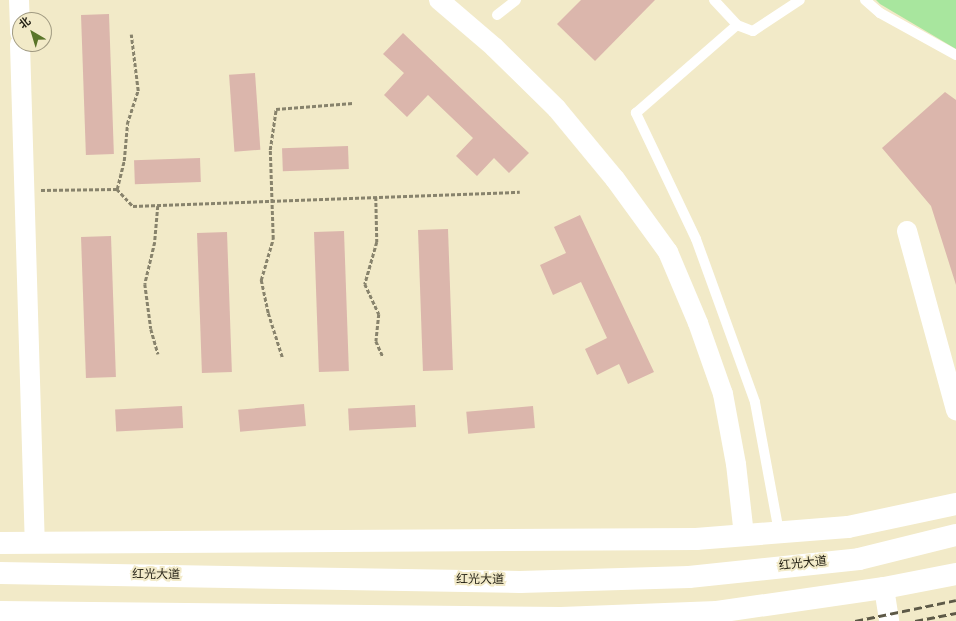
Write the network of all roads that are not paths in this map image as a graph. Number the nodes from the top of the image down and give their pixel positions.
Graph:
1 (19, 0) edge
2 (439, 0) edge
3 (516, 0) edge
4 (714, 0) edge
5 (800, 0) edge
6 (865, 0) edge
7 (19, 12) edge
8 (497, 15) dead end
9 (736, 25) junction
10 (20, 52) edge
11 (956, 56) edge
12 (907, 231) dead end
13 (953, 386) edge
14 (956, 410) edge
15 (956, 504) edge
16 (779, 532) junction
17 (744, 535) junction
18 (956, 535) edge
19 (0, 543) edge
20 (35, 543) junction
21 (0, 573) edge
22 (956, 574) edge
23 (884, 588) junction
24 (0, 612) edge
25 (889, 621) edge

1 - 7 street
2 - 17 street
3 - 8 lane
4 - 9 lane
5 - 9 lane
6 - 11 lane
9 - 16 lane
10 - 20 street
12 - 13 street
13 - 14 street
15 - 16 main road
16 - 17 main road
17 - 20 main road
18 - 21 main road, 红光大道
19 - 20 main road
22 - 23 main road
23 - 24 main road
23 - 25 street

